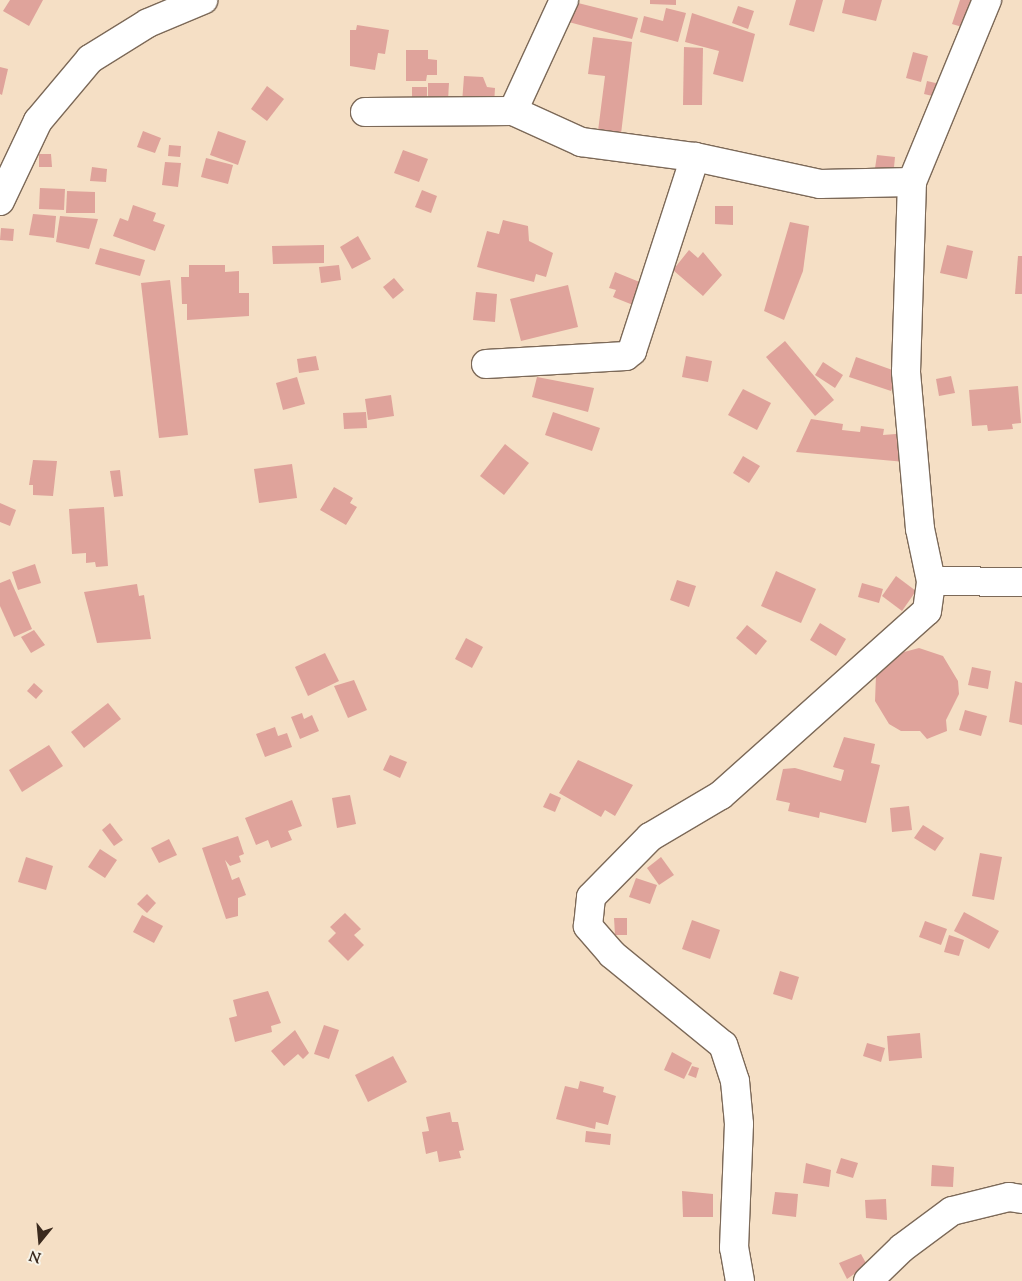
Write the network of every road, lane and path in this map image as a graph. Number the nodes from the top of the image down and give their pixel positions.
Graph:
1 (203, 0) edge
2 (564, 0) edge
3 (987, 0) edge
4 (513, 111) junction
5 (365, 112) dead end
6 (696, 157) junction
7 (912, 182) junction
8 (0, 201) edge
9 (486, 364) dead end
10 (931, 581) junction
11 (1022, 582) edge
12 (1022, 1199) edge
13 (740, 1281) edge
14 (868, 1281) edge

1 - 8 street
2 - 4 street
3 - 7 street
4 - 5 street
4 - 6 street
6 - 7 street
6 - 9 street
7 - 10 street
10 - 11 street
10 - 13 street
12 - 14 street

